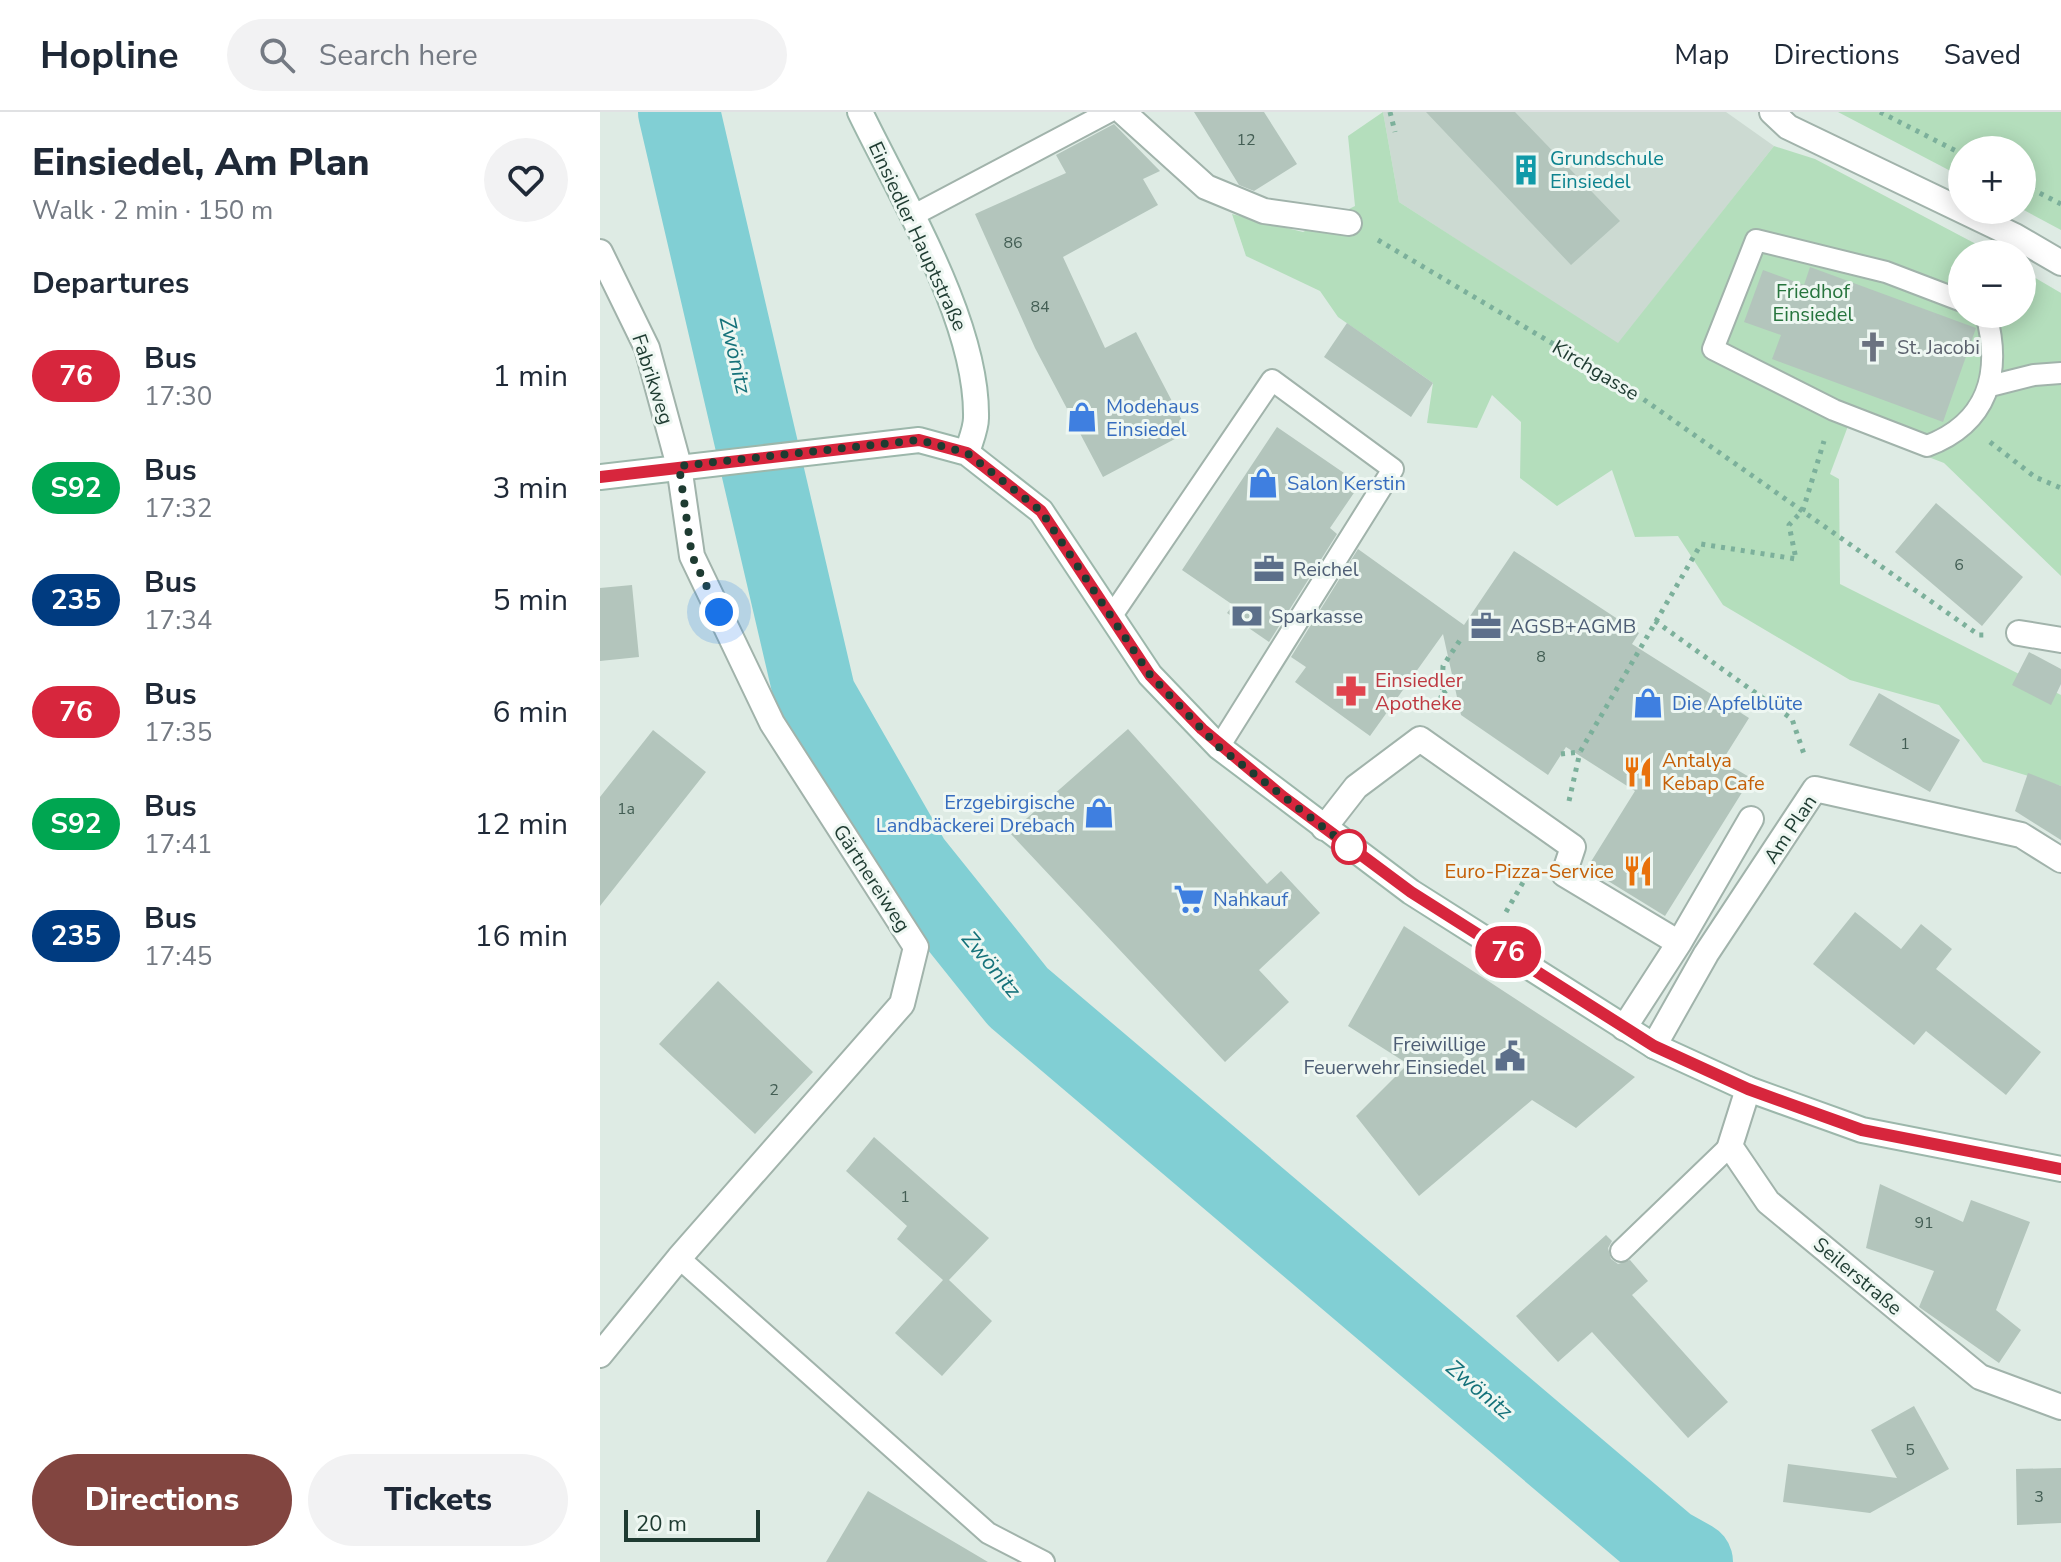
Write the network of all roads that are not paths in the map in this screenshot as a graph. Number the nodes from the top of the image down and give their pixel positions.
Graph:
1 (860, 112) edge
2 (1109, 112) edge
3 (1123, 112) edge
4 (1772, 112) edge
5 (912, 216) junction
6 (1349, 223) road end
7 (600, 252) edge
8 (2061, 263) edge
9 (1948, 296) edge
10 (1989, 328) edge
11 (2061, 373) edge
12 (1990, 386) junction
13 (967, 453) junction
14 (679, 466) junction
15 (600, 477) edge
16 (1111, 617) junction
17 (2019, 633) road end
18 (2061, 640) edge
19 (1219, 747) junction
20 (1751, 819) dead end
21 (1324, 828) junction
22 (2061, 860) edge
23 (1679, 943) junction
24 (1624, 1028) junction
25 (1654, 1046) junction
26 (1748, 1089) junction
27 (1730, 1146) junction
28 (2061, 1169) edge
29 (1621, 1251) dead end
30 (679, 1258) junction
31 (600, 1355) edge
32 (2061, 1407) edge
33 (1044, 1562) edge

1 - 5 street, Einsiedler Hauptstraße
2 - 5 lane
3 - 6 street
4 - 8 street
5 - 13 street, Einsiedler Hauptstraße
7 - 14 street, Fabrikweg
9 - 12 lane
10 - 12 lane
11 - 12 lane
13 - 14 street
13 - 16 street
14 - 15 street
14 - 30 street, Gärtnereiweg
16 - 19 street
16 - 19 lane
17 - 18 street
19 - 21 street
20 - 23 street
21 - 23 street
21 - 24 street
22 - 25 street, Am Plan
23 - 24 street
24 - 25 street
25 - 26 street
26 - 27 street
26 - 28 street
27 - 29 lane
27 - 32 street, Seilerstraße
30 - 31 street, Gärtnereiweg
30 - 33 lane

